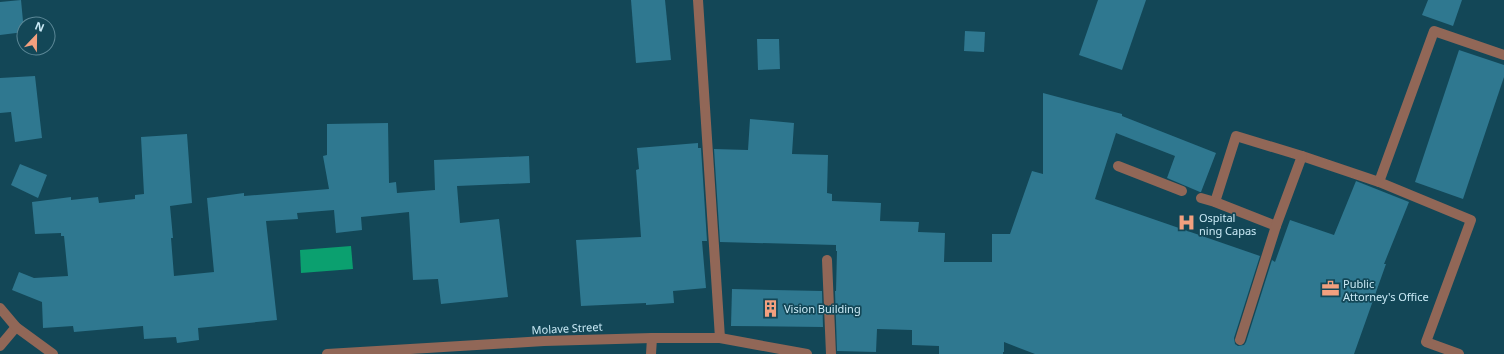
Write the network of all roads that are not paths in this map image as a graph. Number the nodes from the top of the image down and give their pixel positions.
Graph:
1 (698, 0) edge
2 (1504, 55) edge
3 (1302, 156) junction
4 (1118, 166) dead end
5 (1379, 182) junction
6 (1182, 191) dead end
7 (1201, 198) dead end
8 (1215, 202) junction
9 (1276, 226) junction
10 (827, 260) dead end
11 (0, 308) edge
12 (16, 327) junction
13 (652, 338) junction
14 (720, 338) junction
15 (1240, 340) dead end
16 (0, 346) edge
17 (53, 354) edge
18 (327, 354) edge
19 (651, 354) edge
20 (807, 354) edge
21 (832, 354) edge
22 (1459, 354) edge

1 - 14 street
2 - 5 street
3 - 5 street
3 - 8 street
3 - 9 street
4 - 6 street
5 - 22 street
7 - 8 street
8 - 9 street
9 - 15 street
10 - 21 street
11 - 12 street
12 - 16 street
12 - 17 street
13 - 14 street, Molave Street
13 - 18 street, Molave Street
13 - 19 street
14 - 20 street, Molave Street

